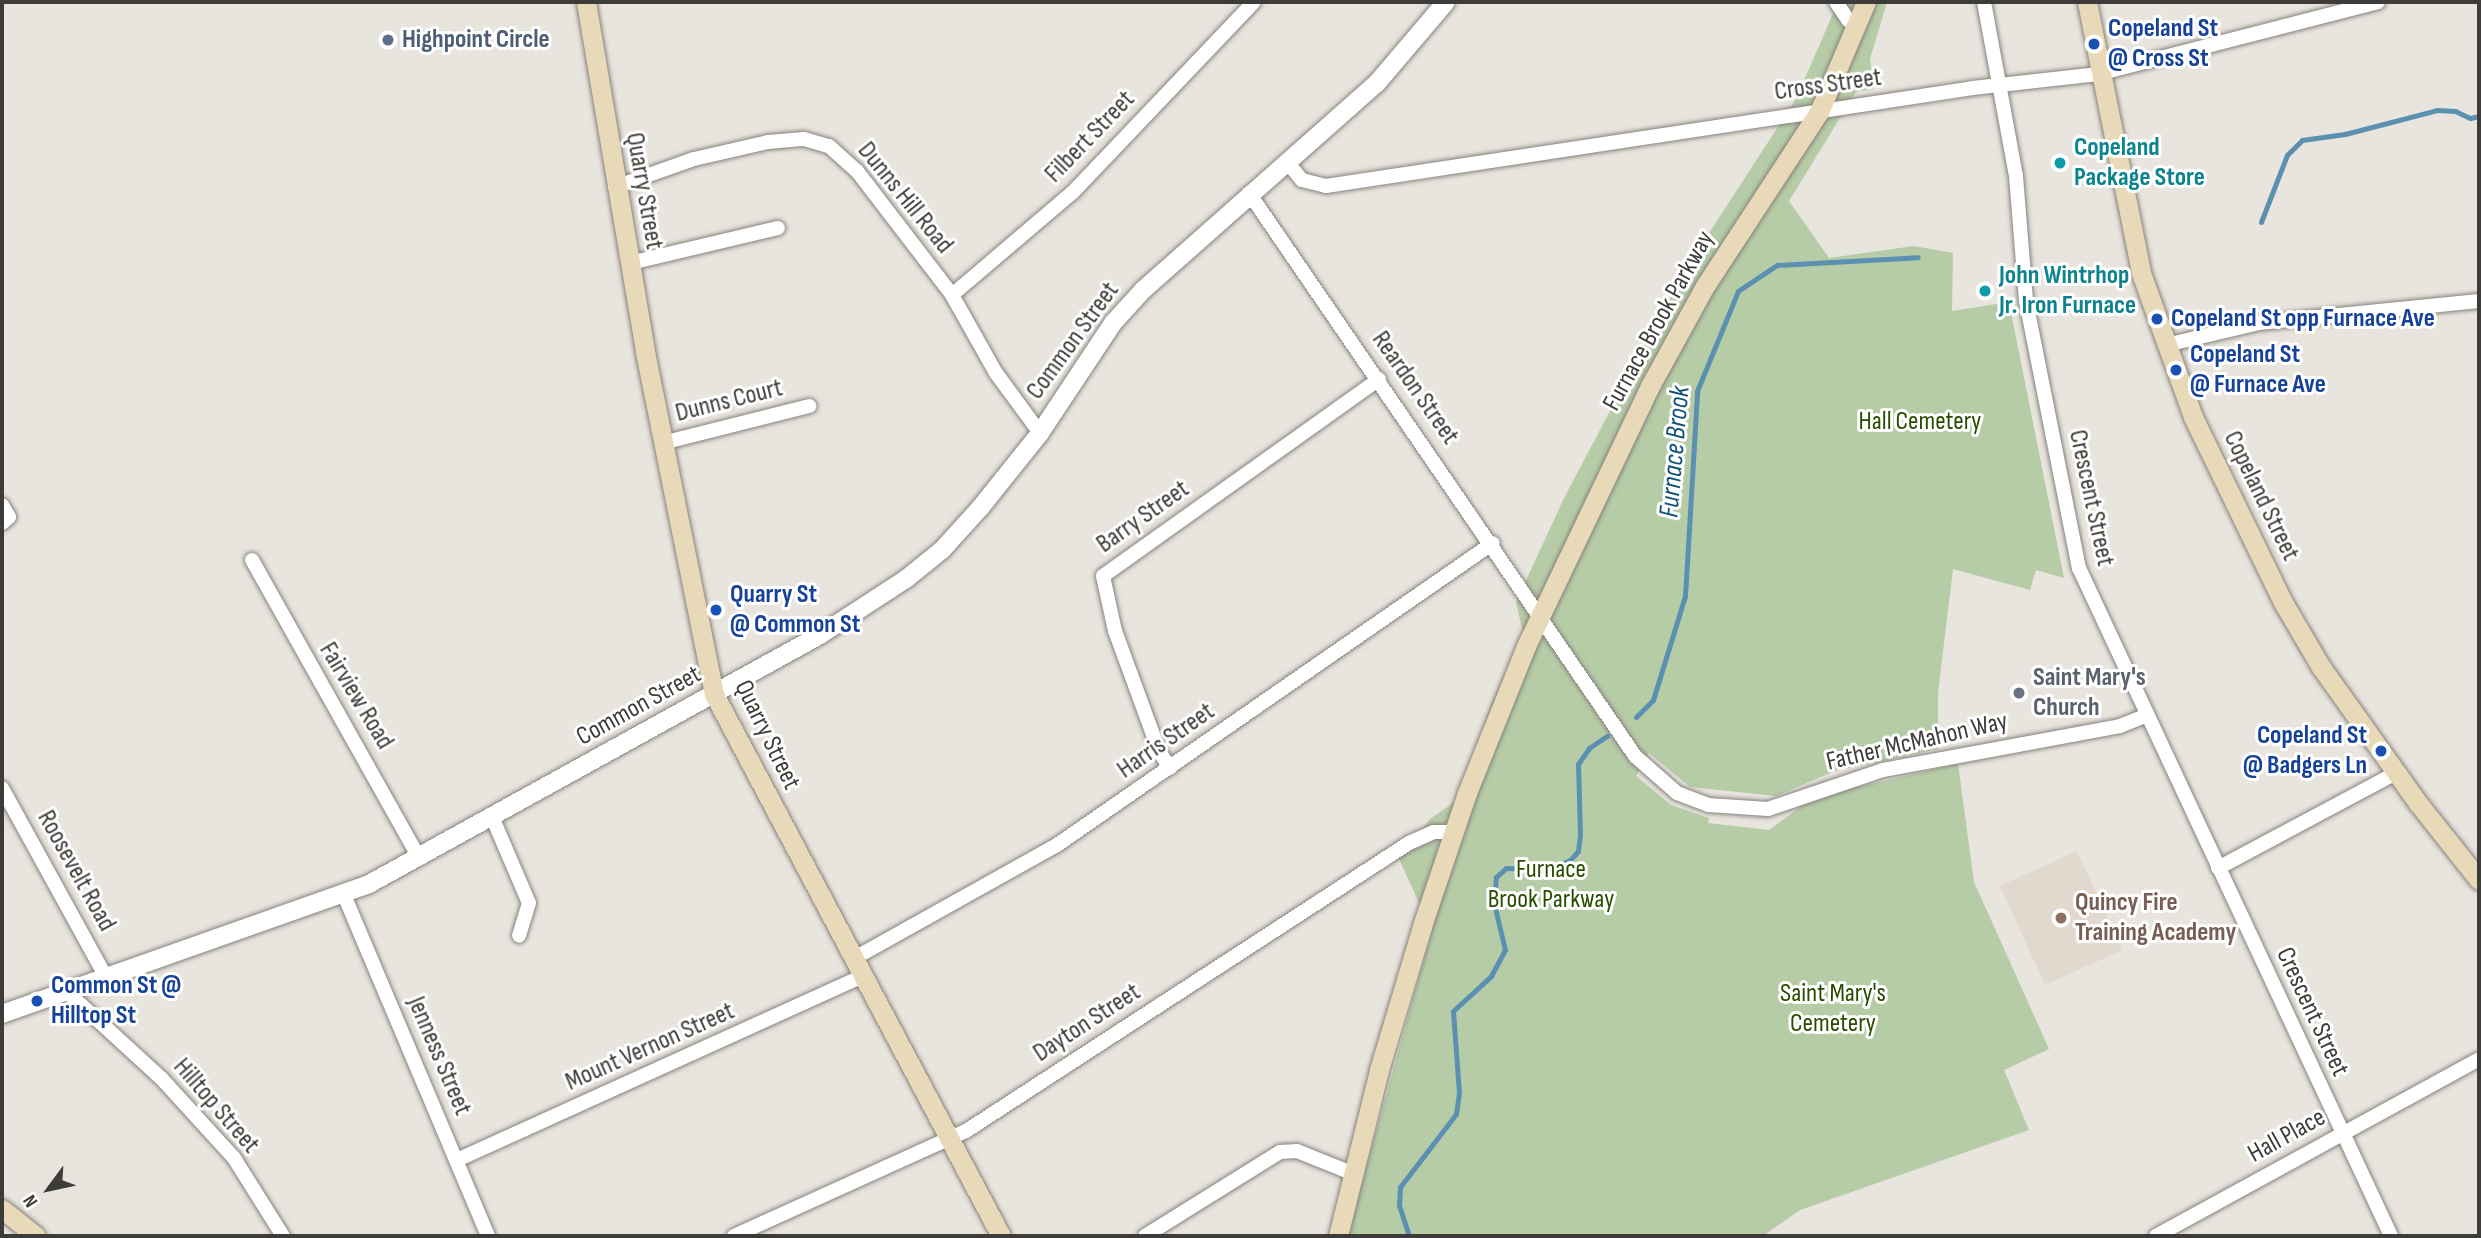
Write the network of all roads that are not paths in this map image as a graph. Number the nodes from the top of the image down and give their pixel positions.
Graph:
1 (586, 2) edge
2 (1254, 2) edge
3 (1446, 2) edge
4 (1836, 2) edge
5 (1866, 2) edge
6 (1984, 2) edge
7 (2087, 2) edge
8 (2378, 2) edge
9 (1858, 26) junction
10 (2098, 74) junction
11 (2001, 85) junction
12 (1819, 112) junction
13 (1288, 163) junction
14 (615, 187) junction
15 (1249, 192) junction
16 (778, 228) dead end
17 (630, 263) junction
18 (952, 295) junction
19 (2479, 301) edge
20 (2166, 345) junction
21 (1379, 379) junction
22 (808, 406) dead end
23 (1040, 433) junction
24 (662, 443) junction
25 (1493, 543) junction
26 (252, 560) dead end
27 (1540, 612) junction
28 (714, 694) junction
29 (2147, 715) junction
30 (1170, 768) junction
31 (2396, 773) junction
32 (2, 788) edge
33 (493, 819) junction
34 (1453, 832) junction
35 (419, 858) junction
36 (2218, 869) junction
37 (2479, 880) edge
38 (344, 895) junction
39 (519, 935) dead end
40 (858, 967) junction
41 (106, 978) junction
42 (66, 992) junction
43 (2, 1014) edge
44 (2479, 1059) edge
45 (2342, 1133) junction
46 (949, 1139) junction
47 (457, 1160) junction
48 (1354, 1174) junction
49 (2, 1209) edge
50 (36, 1236) edge
51 (283, 1236) edge
52 (488, 1236) edge
53 (734, 1236) edge
54 (1001, 1236) edge
55 (1145, 1236) edge
56 (1338, 1236) edge
57 (2156, 1236) edge
58 (2391, 1236) edge

1 - 14 main road, Quarry Street
2 - 18 street, Filbert Street
3 - 13 street, Common Street
4 - 9 street
5 - 9 main road, Furnace Brook Parkway
6 - 11 street, Crescent Street
7 - 10 main road, Copeland Street
8 - 10 street, Cross Street
9 - 12 main road, Furnace Brook Parkway
10 - 11 street, Cross Street
10 - 20 main road, Copeland Street
11 - 12 street, Cross Street
11 - 29 street, Crescent Street
12 - 13 street, Cross Street
12 - 27 main road, Furnace Brook Parkway
13 - 15 street, Common Street
14 - 17 main road, Quarry Street
14 - 18 street, Dunns Hill Road
15 - 21 street, Reardon Street
15 - 23 street, Common Street
16 - 17 street
17 - 24 main road, Quarry Street
18 - 23 street, Dunns Hill Road
19 - 20 street
20 - 31 main road, Copeland Street
21 - 25 street, Reardon Street
21 - 30 street, Barry Street
22 - 24 street, Dunns Court
23 - 28 street, Common Street
24 - 28 main road, Quarry Street
25 - 27 street, Reardon Street
25 - 30 street, Harris Street
26 - 35 street, Fairview Road
27 - 29 street, Father McMahon Way
27 - 34 main road, Furnace Brook Parkway
28 - 33 street, Common Street
28 - 40 main road, Quarry Street
29 - 36 street, Crescent Street
30 - 40 street, Harris Street
31 - 36 street
31 - 37 main road, Copeland Street
32 - 41 street, Roosevelt Road
33 - 35 street, Common Street
33 - 39 street
34 - 46 street, Dayton Street
34 - 48 main road, Furnace Brook Parkway
35 - 38 street, Common Street
36 - 45 street, Crescent Street
38 - 41 street, Common Street
38 - 47 street, Jenness Street
40 - 46 main road, Quarry Street
40 - 47 street, Mount Vernon Street
41 - 42 street, Common Street
42 - 43 street, Common Street
42 - 51 street, Hilltop Street
44 - 45 street, Hall Place
45 - 57 street, Hall Place
45 - 58 street, Crescent Street
46 - 53 street, Dayton Street
46 - 54 main road, Quarry Street
47 - 52 street, Jenness Street
48 - 55 street
48 - 56 main road, Furnace Brook Parkway
49 - 50 main road

